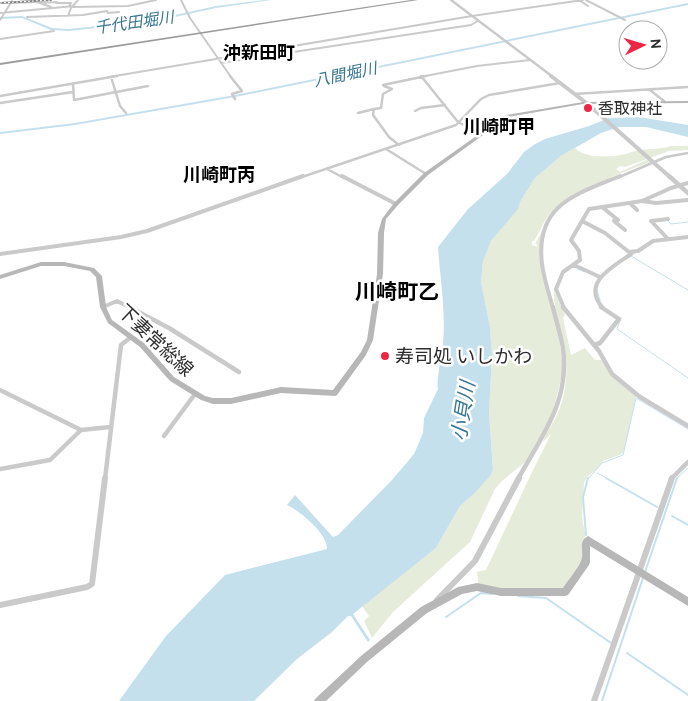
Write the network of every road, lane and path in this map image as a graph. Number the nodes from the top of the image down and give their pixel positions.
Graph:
1 (78, 0) edge
2 (154, 0) edge
3 (182, 0) edge
4 (411, 0) edge
5 (417, 0) edge
6 (451, 0) edge
7 (582, 0) edge
8 (97, 1) dead end
9 (113, 1) edge
10 (12, 2) edge
11 (57, 2) edge
12 (569, 2) junction
13 (39, 3) junction
14 (560, 3) junction
15 (576, 6) dead end
16 (588, 6) dead end
17 (72, 7) junction
18 (94, 7) junction
19 (110, 7) junction
20 (568, 8) dead end
21 (35, 10) junction
22 (54, 10) junction
23 (107, 11) junction
24 (119, 12) dead end
25 (0, 13) edge
26 (6, 13) junction
27 (54, 16) junction
28 (68, 16) junction
29 (472, 16) junction
30 (27, 17) dead end
31 (37, 17) junction
32 (1, 18) edge
33 (624, 20) dead end
34 (478, 21) junction
35 (422, 25) junction
36 (430, 30) junction
37 (54, 31) dead end
38 (200, 33) junction
39 (0, 39) edge
40 (219, 59) junction
41 (530, 60) junction
42 (0, 63) edge
43 (221, 63) junction
44 (421, 76) junction
45 (111, 77) junction
46 (560, 83) junction
47 (73, 84) junction
48 (148, 86) dead end
49 (688, 87) edge
50 (650, 90) junction
51 (73, 92) junction
52 (115, 93) junction
53 (574, 94) junction
54 (0, 96) edge
55 (235, 99) dead end
56 (665, 102) junction
57 (688, 102) edge
58 (0, 103) edge
59 (586, 103) junction
60 (445, 105) junction
61 (374, 109) junction
62 (415, 111) dead end
63 (126, 113) dead end
64 (358, 113) dead end
65 (460, 123) junction
66 (481, 134) junction
67 (399, 145) junction
68 (386, 149) junction
69 (688, 153) edge
70 (653, 162) junction
71 (327, 169) junction
72 (426, 174) junction
73 (688, 183) edge
74 (680, 185) junction
75 (688, 193) edge
76 (642, 200) junction
77 (688, 200) edge
78 (630, 203) junction
79 (396, 204) junction
80 (602, 207) junction
81 (637, 210) dead end
82 (668, 219) dead end
83 (582, 222) junction
84 (625, 230) dead end
85 (688, 236) edge
86 (668, 239) junction
87 (631, 252) junction
88 (0, 254) edge
89 (574, 266) junction
90 (0, 277) edge
91 (600, 277) junction
92 (102, 307) junction
93 (131, 337) junction
94 (594, 344) junction
95 (239, 372) dead end
96 (0, 390) edge
97 (195, 394) junction
98 (688, 426) edge
99 (110, 427) junction
100 (81, 430) junction
101 (164, 436) dead end
102 (688, 462) edge
103 (0, 469) edge
104 (643, 573) junction
105 (688, 602) edge
106 (0, 605) edge
107 (430, 606) junction
108 (319, 701) edge
109 (594, 701) edge

1 - 17 street
2 - 19 street
3 - 38 street
4 - 38 highway
5 - 38 highway
6 - 29 street
7 - 12 street
7 - 16 street
7 - 33 street
8 - 18 street
9 - 19 street
10 - 13 street
10 - 26 street
11 - 13 street
11 - 17 street
11 - 22 street
12 - 14 street
12 - 15 street
13 - 22 street
14 - 20 street
14 - 29 street
17 - 18 street
17 - 22 street
17 - 28 street
18 - 19 street
19 - 23 street
21 - 22 street
21 - 26 street
21 - 31 street
22 - 27 street
23 - 24 street
23 - 28 street
25 - 26 street
26 - 32 street
27 - 28 street
27 - 31 street
29 - 34 street
29 - 35 street
30 - 31 street
34 - 36 street
34 - 41 street
35 - 36 street
35 - 40 street
36 - 43 street
37 - 39 street
38 - 40 street
38 - 42 highway
40 - 43 street
40 - 45 street
41 - 44 street
41 - 46 street
43 - 55 street
44 - 60 street
44 - 61 street
45 - 47 street
45 - 52 street
46 - 53 street
46 - 65 street
47 - 51 street
47 - 54 street
48 - 52 street
49 - 50 street
50 - 53 street
50 - 56 street
51 - 52 street
51 - 58 street
52 - 63 street
53 - 59 street
56 - 57 main road, 下妻常総線
56 - 59 main road, 下妻常総線
59 - 66 main road, 下妻常総線
59 - 70 street
60 - 62 street
60 - 65 street
61 - 64 street
61 - 67 street
65 - 66 street
65 - 67 street
66 - 72 main road, 下妻常総線
67 - 68 street
68 - 71 street
68 - 72 street
69 - 70 street
70 - 74 street
70 - 107 street
71 - 79 street
71 - 88 street
72 - 79 main road, 下妻常総線
73 - 74 street
74 - 75 street
74 - 76 street
76 - 77 street
76 - 78 street
78 - 80 street
78 - 81 street
79 - 97 main road, 下妻常総線
80 - 83 street
80 - 84 street
82 - 86 street
83 - 87 street
83 - 89 street
85 - 86 street
86 - 87 street
87 - 91 street
89 - 91 street
89 - 94 street
90 - 92 main road, 下妻常総線
91 - 94 street
92 - 93 main road, 下妻常総線
92 - 95 street
93 - 97 main road, 下妻常総線
93 - 99 street
94 - 98 street
96 - 100 street
97 - 101 street
99 - 100 street
99 - 106 street
100 - 103 street
102 - 104 street
104 - 105 main road
104 - 107 main road
104 - 109 street
107 - 108 main road

